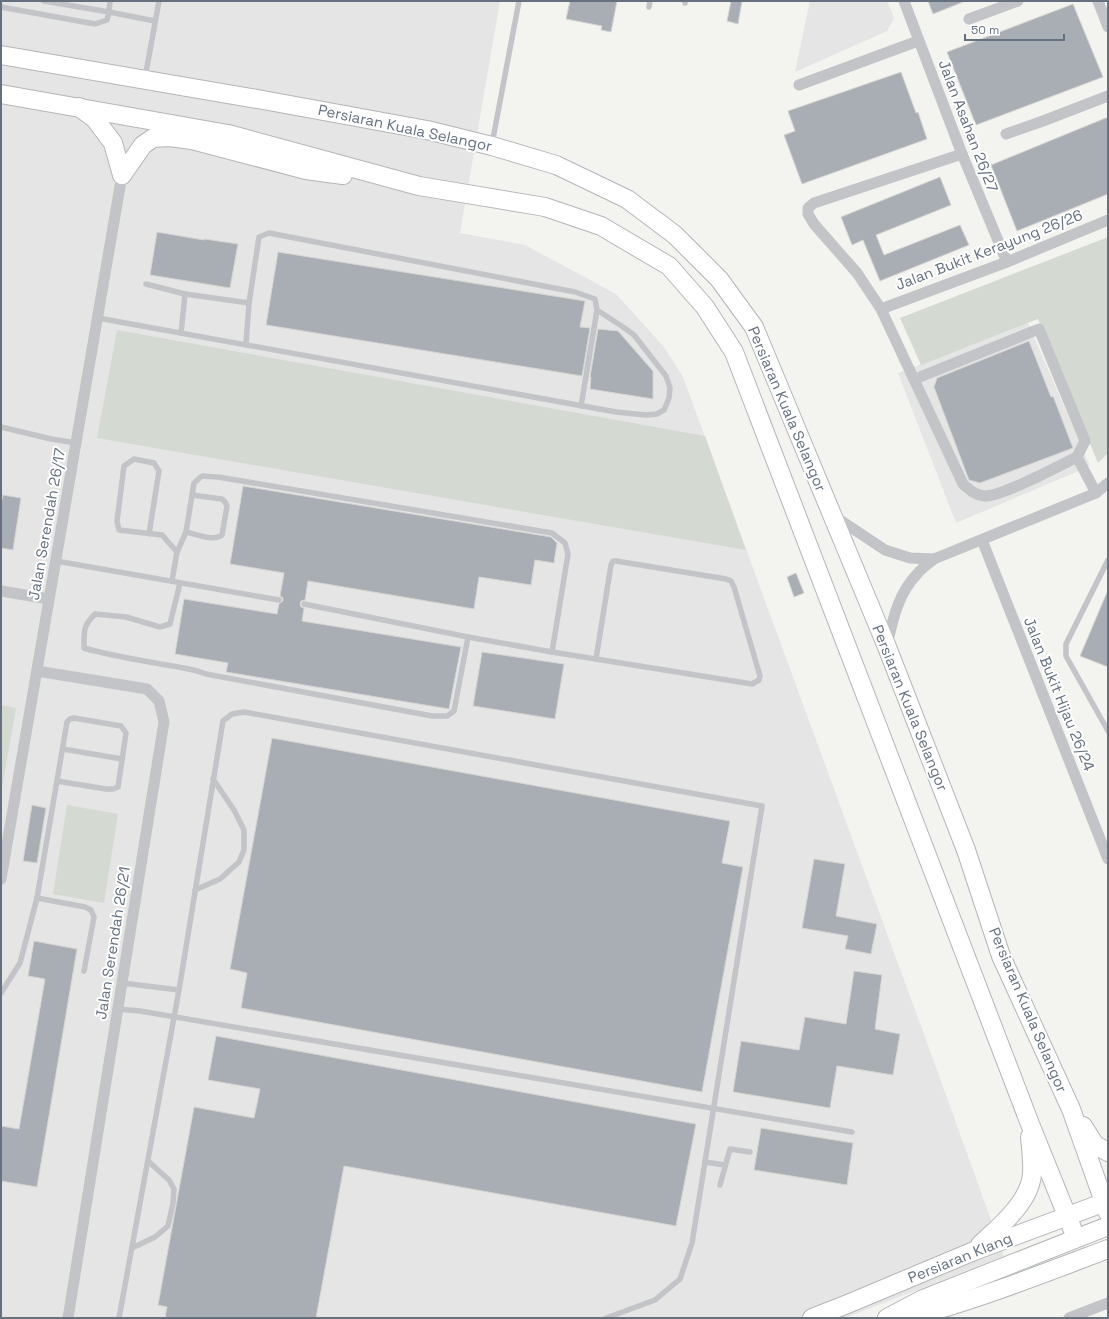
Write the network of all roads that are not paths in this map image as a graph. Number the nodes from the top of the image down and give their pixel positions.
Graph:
1 (44, 1) edge
2 (110, 1) edge
3 (159, 1) edge
4 (519, 1) edge
5 (904, 1) edge
6 (1018, 1) edge
7 (1098, 1) edge
8 (1, 7) edge
9 (109, 12) junction
10 (969, 19) dead end
11 (155, 20) junction
12 (1108, 27) edge
13 (918, 41) junction
14 (1, 55) edge
15 (145, 80) junction
16 (799, 85) dead end
17 (1, 94) edge
18 (1108, 96) edge
19 (78, 107) junction
20 (1006, 134) dead end
21 (492, 146) junction
22 (962, 154) junction
23 (122, 175) junction
24 (419, 186) junction
25 (1108, 220) edge
26 (1007, 262) junction
27 (146, 284) dead end
28 (185, 294) junction
29 (249, 303) junction
30 (881, 309) junction
31 (597, 310) junction
32 (98, 318) junction
33 (182, 333) junction
34 (246, 344) junction
35 (915, 379) junction
36 (581, 406) junction
37 (1, 427) edge
38 (76, 443) junction
39 (1078, 457) junction
40 (1108, 483) edge
41 (1096, 493) junction
42 (192, 495) junction
43 (831, 513) junction
44 (186, 532) junction
45 (149, 534) junction
46 (982, 540) junction
47 (177, 552) junction
48 (934, 559) junction
49 (1108, 560) edge
50 (56, 561) junction
51 (172, 581) junction
52 (180, 583) junction
53 (1, 591) edge
54 (49, 599) junction
55 (279, 600) dead end
56 (304, 604) dead end
57 (468, 637) junction
58 (887, 648) junction
59 (552, 652) junction
60 (596, 659) junction
61 (37, 671) junction
62 (1108, 731) edge
63 (63, 749) junction
64 (122, 759) junction
65 (213, 779) junction
66 (57, 781) junction
67 (1108, 859) edge
68 (1, 879) edge
69 (195, 890) junction
70 (37, 898) junction
71 (84, 971) dead end
72 (122, 982) junction
73 (179, 990) junction
74 (1, 993) edge
75 (117, 1009) junction
76 (174, 1018) junction
77 (714, 1108) junction
78 (1071, 1109) junction
79 (1030, 1124) junction
80 (852, 1132) dead end
81 (750, 1152) dead end
82 (1108, 1152) edge
83 (148, 1161) junction
84 (705, 1162) junction
85 (725, 1164) junction
86 (720, 1186) dead end
87 (1107, 1205) edge
88 (1067, 1216) junction
89 (1108, 1226) edge
90 (1076, 1238) junction
91 (132, 1248) junction
92 (1108, 1249) edge
93 (974, 1251) junction
94 (1108, 1303) edge
95 (937, 1314) edge
96 (68, 1318) edge
97 (119, 1318) edge
98 (606, 1318) edge
99 (812, 1318) edge
100 (887, 1318) edge
101 (908, 1318) edge
102 (1069, 1318) edge

1 - 9 lane
2 - 9 lane
3 - 11 lane
4 - 21 lane
5 - 13 street, Jalan Asahan 26/27
6 - 10 street
7 - 12 street
8 - 9 lane
9 - 11 lane
11 - 15 lane
13 - 16 street
13 - 22 street, Jalan Asahan 26/27
14 - 15 main road, Persiaran Kuala Selangor
15 - 21 main road, Persiaran Kuala Selangor
17 - 19 main road, Persiaran Kuala Selangor
18 - 20 street
19 - 23 main road
19 - 24 main road, Persiaran Kuala Selangor
21 - 43 main road, Persiaran Kuala Selangor
22 - 26 street, Jalan Asahan 26/27
22 - 30 street
23 - 24 main road
23 - 32 street, Jalan Serendah 26/17
24 - 79 main road, Persiaran Kuala Selangor
25 - 26 street, Jalan Bukit Kerayung 26/26
26 - 30 street, Jalan Bukit Kerayung 26/26
27 - 28 lane
28 - 29 lane
28 - 33 lane
29 - 31 lane
29 - 34 lane
30 - 35 street
31 - 36 lane
31 - 36 lane
32 - 33 lane
32 - 38 street, Jalan Serendah 26/17
33 - 34 lane
34 - 36 lane
35 - 39 street
35 - 39 street
37 - 38 lane
38 - 50 street, Jalan Serendah 26/17
39 - 41 street
40 - 41 street
41 - 46 street
42 - 44 lane
42 - 44 lane
42 - 59 lane
43 - 48 street
43 - 58 main road, Persiaran Kuala Selangor
44 - 47 lane
45 - 45 lane
45 - 47 lane
46 - 48 street
46 - 67 street, Jalan Bukit Hijau 26/24
47 - 51 lane
48 - 58 street
49 - 62 lane
50 - 51 lane
50 - 54 street, Jalan Serendah 26/17
51 - 52 lane
52 - 55 lane
52 - 57 lane
53 - 54 street
54 - 61 street, Jalan Serendah 26/17
56 - 57 lane
57 - 59 lane
58 - 78 main road, Persiaran Kuala Selangor
59 - 60 lane
60 - 60 lane
61 - 68 street, Jalan Serendah 26/17
61 - 72 street, Jalan Serendah 26/21
63 - 64 lane
63 - 64 lane
63 - 66 lane
64 - 66 lane
65 - 69 lane
65 - 69 lane
65 - 77 lane
66 - 70 lane
69 - 73 lane
70 - 71 lane
70 - 74 lane
72 - 73 lane
72 - 75 street, Jalan Serendah 26/21
73 - 76 lane
75 - 76 lane
75 - 96 street, Jalan Serendah 26/21
76 - 77 lane
76 - 83 lane
77 - 80 lane
77 - 84 lane
78 - 82 main road
78 - 87 main road, Persiaran Kuala Selangor
79 - 88 main road, Persiaran Kuala Selangor
79 - 93 main road
81 - 85 lane
83 - 91 lane
83 - 91 lane
84 - 85 lane
84 - 98 lane
85 - 86 lane
87 - 88 main road, Persiaran Klang
88 - 90 main road, Persiaran Kuala Selangor
88 - 93 main road, Persiaran Klang
89 - 90 main road, Persiaran Klang
90 - 100 main road, Persiaran Klang
91 - 97 lane
92 - 95 main road
93 - 99 main road, Persiaran Klang
94 - 102 street
95 - 101 main road

